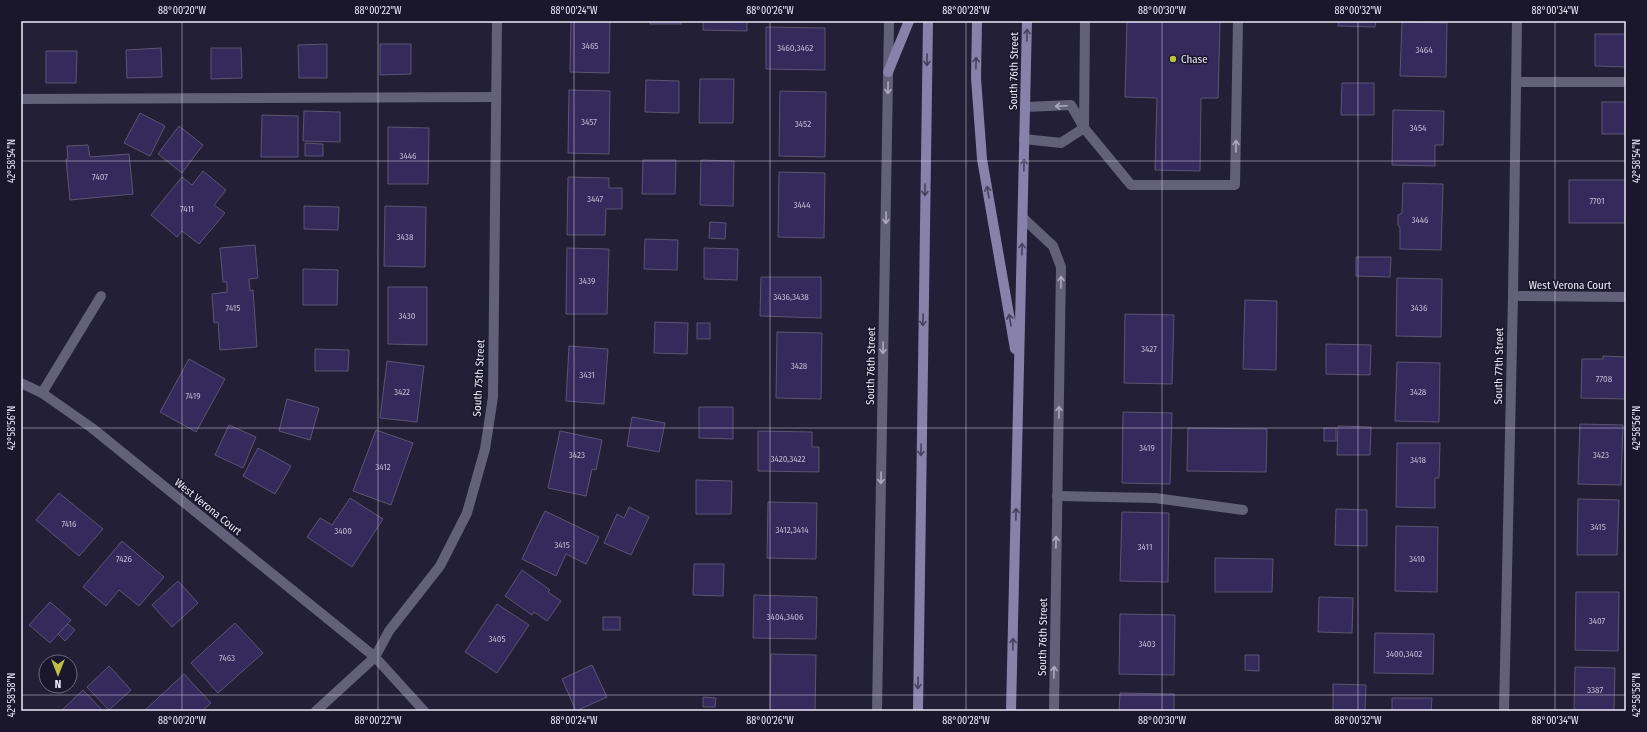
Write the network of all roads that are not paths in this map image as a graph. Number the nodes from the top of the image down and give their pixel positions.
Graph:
1 (497, 21) edge
2 (889, 21) edge
3 (909, 21) edge
4 (928, 21) edge
5 (977, 21) edge
6 (1027, 21) edge
7 (1085, 21) edge
8 (1238, 21) edge
9 (1517, 21) edge
10 (888, 72) junction
11 (1516, 82) junction
12 (1626, 82) edge
13 (496, 97) junction
14 (21, 100) edge
15 (1025, 107) junction
16 (1084, 128) junction
17 (1024, 139) junction
18 (1023, 218) junction
19 (101, 296) dead end
20 (1513, 296) junction
21 (1626, 297) edge
22 (1019, 372) junction
23 (21, 383) edge
24 (42, 394) junction
25 (1057, 496) junction
26 (1243, 510) dead end
27 (375, 657) junction
28 (316, 711) edge
29 (424, 711) edge
30 (877, 711) edge
31 (918, 711) edge
32 (1011, 711) edge
33 (1054, 711) edge
34 (1504, 711) edge

1 - 13 street, South 75th Street
2 - 10 street, South 76th Street
3 - 10 main road
4 -> 31 main road
22 -> 5 main road
15 -> 6 main road, South 76th Street
7 - 16 street
16 -> 8 street
9 - 11 street, South 77th Street
10 -> 30 street, South 76th Street
11 - 12 street
11 - 20 street, South 77th Street
13 - 14 street
13 - 27 street, South 75th Street
16 -> 15 street
15 - 17 main road, South 76th Street
16 - 17 street
18 -> 17 main road, South 76th Street
22 -> 18 main road, South 76th Street
25 -> 18 street, South 76th Street
19 - 24 street
20 - 21 street, West Verona Court
20 - 34 street, South 77th Street
32 -> 22 main road, South 76th Street
23 - 24 street, West Verona Court
24 - 27 street, West Verona Court
25 - 26 street
33 -> 25 street, South 76th Street
27 - 28 street, South 75th Street
27 - 29 street

